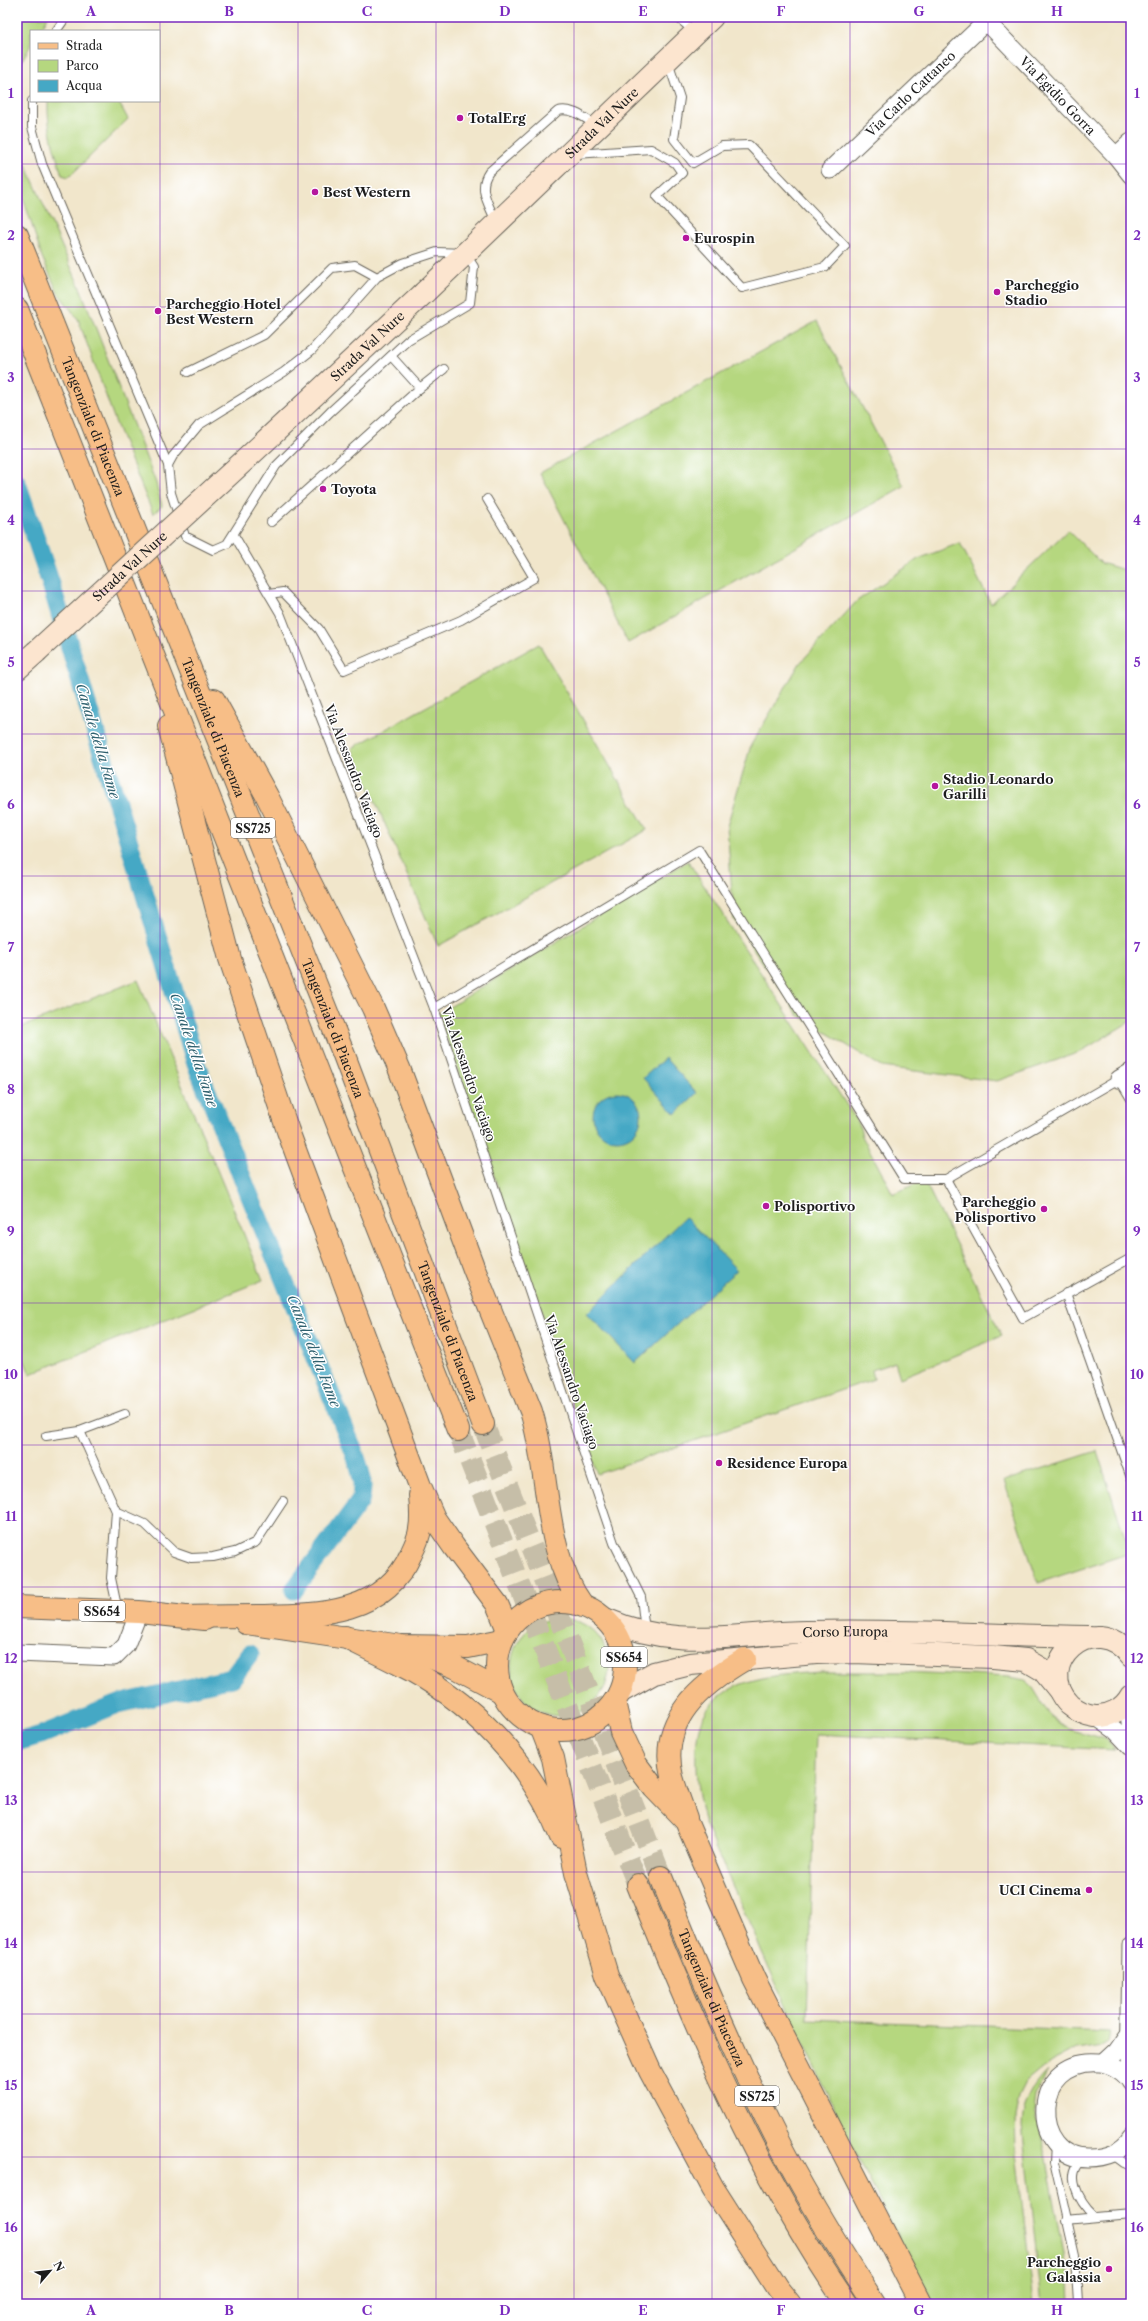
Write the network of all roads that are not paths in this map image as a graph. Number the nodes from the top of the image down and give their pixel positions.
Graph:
1 (66, 17) edge
2 (677, 17) edge
3 (712, 17) edge
4 (986, 18) edge
5 (57, 30) edge
6 (695, 33) junction
7 (667, 60) junction
8 (32, 102) edge
9 (598, 126) junction
10 (1131, 142) edge
11 (569, 154) junction
12 (1116, 156) junction
13 (830, 170) dead end
14 (1131, 175) edge
15 (497, 223) junction
16 (17, 235) edge
17 (465, 253) junction
18 (377, 277) junction
19 (17, 309) edge
20 (391, 356) junction
21 (444, 369) dead end
22 (188, 372) dead end
23 (420, 388) junction
24 (168, 465) junction
25 (487, 499) dead end
26 (271, 522) dead end
27 (234, 535) junction
28 (269, 594) junction
29 (170, 622) junction
30 (144, 632) junction
31 (17, 669) edge
32 (434, 1008) junction
33 (1125, 1076) edge
34 (1131, 1099) edge
35 (946, 1179) junction
36 (1131, 1258) edge
37 (1066, 1293) junction
38 (125, 1414) dead end
39 (482, 1424) tunnel mouth
40 (458, 1430) tunnel mouth
41 (80, 1431) junction
42 (46, 1436) dead end
43 (1131, 1478) edge
44 (420, 1486) junction
45 (283, 1501) dead end
46 (116, 1510) junction
47 (583, 1606) junction
48 (17, 1607) edge
49 (128, 1612) junction
50 (187, 1616) junction
51 (605, 1619) junction
52 (646, 1634) junction
53 (505, 1635) junction
54 (345, 1637) junction
55 (1089, 1637) junction
56 (1123, 1643) edge
57 (401, 1646) junction
58 (17, 1653) edge
59 (1131, 1656) edge
60 (745, 1659) junction
61 (1060, 1691) junction
62 (502, 1692) junction
63 (617, 1697) junction
64 (1130, 1699) edge
65 (1095, 1716) junction
66 (540, 1727) junction
67 (1131, 1733) edge
68 (1131, 1747) edge
69 (686, 1821) junction
70 (576, 1873) junction
71 (661, 1877) tunnel mouth
72 (638, 1885) tunnel mouth
73 (1131, 1946) edge
74 (1129, 2034) junction
75 (1104, 2064) junction
76 (1130, 2081) edge
77 (1131, 2139) edge
78 (1055, 2142) junction
79 (1112, 2154) junction
80 (1084, 2158) junction
81 (1131, 2166) edge
82 (1131, 2214) edge
83 (1094, 2216) junction
84 (1065, 2220) junction
85 (790, 2304) edge
86 (847, 2304) edge
87 (875, 2304) edge
88 (921, 2304) edge
89 (1078, 2304) edge

1 - 5 lane
2 - 6 lane
3 - 6 main road, Strada Val Nure
4 - 12 street, Via Egidio Gorra
4 - 13 street, Via Carlo Cattaneo
6 - 7 main road, Strada Val Nure
7 - 9 main road, Strada Val Nure
7 - 11 lane
8 - 24 lane
9 - 11 main road, Strada Val Nure
9 - 15 lane
10 - 12 street
11 - 15 main road, Strada Val Nure
12 - 14 street, Via Egidio Gorra
15 - 17 main road, Strada Val Nure
16 - 29 main road, Tangenziale di Piacenza / SS725
17 - 18 lane
17 - 20 lane
17 - 31 main road, Strada Val Nure, bridge
18 - 22 lane
18 - 24 lane
19 - 30 main road, Tangenziale di Piacenza / SS725
20 - 23 lane
20 - 27 lane
21 - 23 lane
23 - 26 lane
24 - 27 lane
25 - 28 lane
27 - 28 lane, Via Alessandro Vaciago
28 - 32 lane, Via Alessandro Vaciago
29 - 39 main road, Tangenziale di Piacenza / SS725
29 - 47 main road
30 - 40 main road, Tangenziale di Piacenza / SS725
30 - 44 main road
32 - 35 lane
32 - 52 lane, Via Alessandro Vaciago
33 - 34 lane
33 - 35 lane
35 - 37 lane
36 - 37 lane
37 - 43 lane
38 - 41 lane
41 - 42 lane
41 - 46 lane
44 - 50 main road
44 - 53 main road
45 - 46 lane
46 - 49 lane
47 - 51 main road, SS654
47 - 53 main road, SS654
48 - 49 main road, SS654
49 - 50 main road, SS654
49 - 58 street
50 - 54 main road, SS654
51 - 52 main road, Corso Europa / SS654
51 - 63 main road, SS654
52 - 55 main road, Corso Europa / SS654
53 - 57 main road, SS654
53 - 62 main road, SS654
54 - 57 main road, SS654
54 - 70 main road
55 - 56 main road, Corso Europa
55 - 61 main road
56 - 59 main road
57 - 62 main road, SS654
60 - 61 main road, Corso Europa / SS654
60 - 63 main road, SS654
60 - 69 main road
61 - 65 main road, Corso Europa
62 - 66 main road, SS654
63 - 66 main road, SS654
63 - 69 main road
64 - 65 main road
64 - 67 street
65 - 68 street
66 - 70 main road
69 - 88 main road
70 - 85 main road
71 - 87 main road, Tangenziale di Piacenza / SS725
72 - 86 main road, Tangenziale di Piacenza / SS725
73 - 74 street
74 - 75 street
74 - 76 street
75 - 76 street
75 - 78 street
77 - 79 street
78 - 80 street
78 - 84 lane
79 - 80 street
79 - 81 lane
80 - 83 lane
82 - 83 lane
83 - 84 lane
84 - 89 lane

